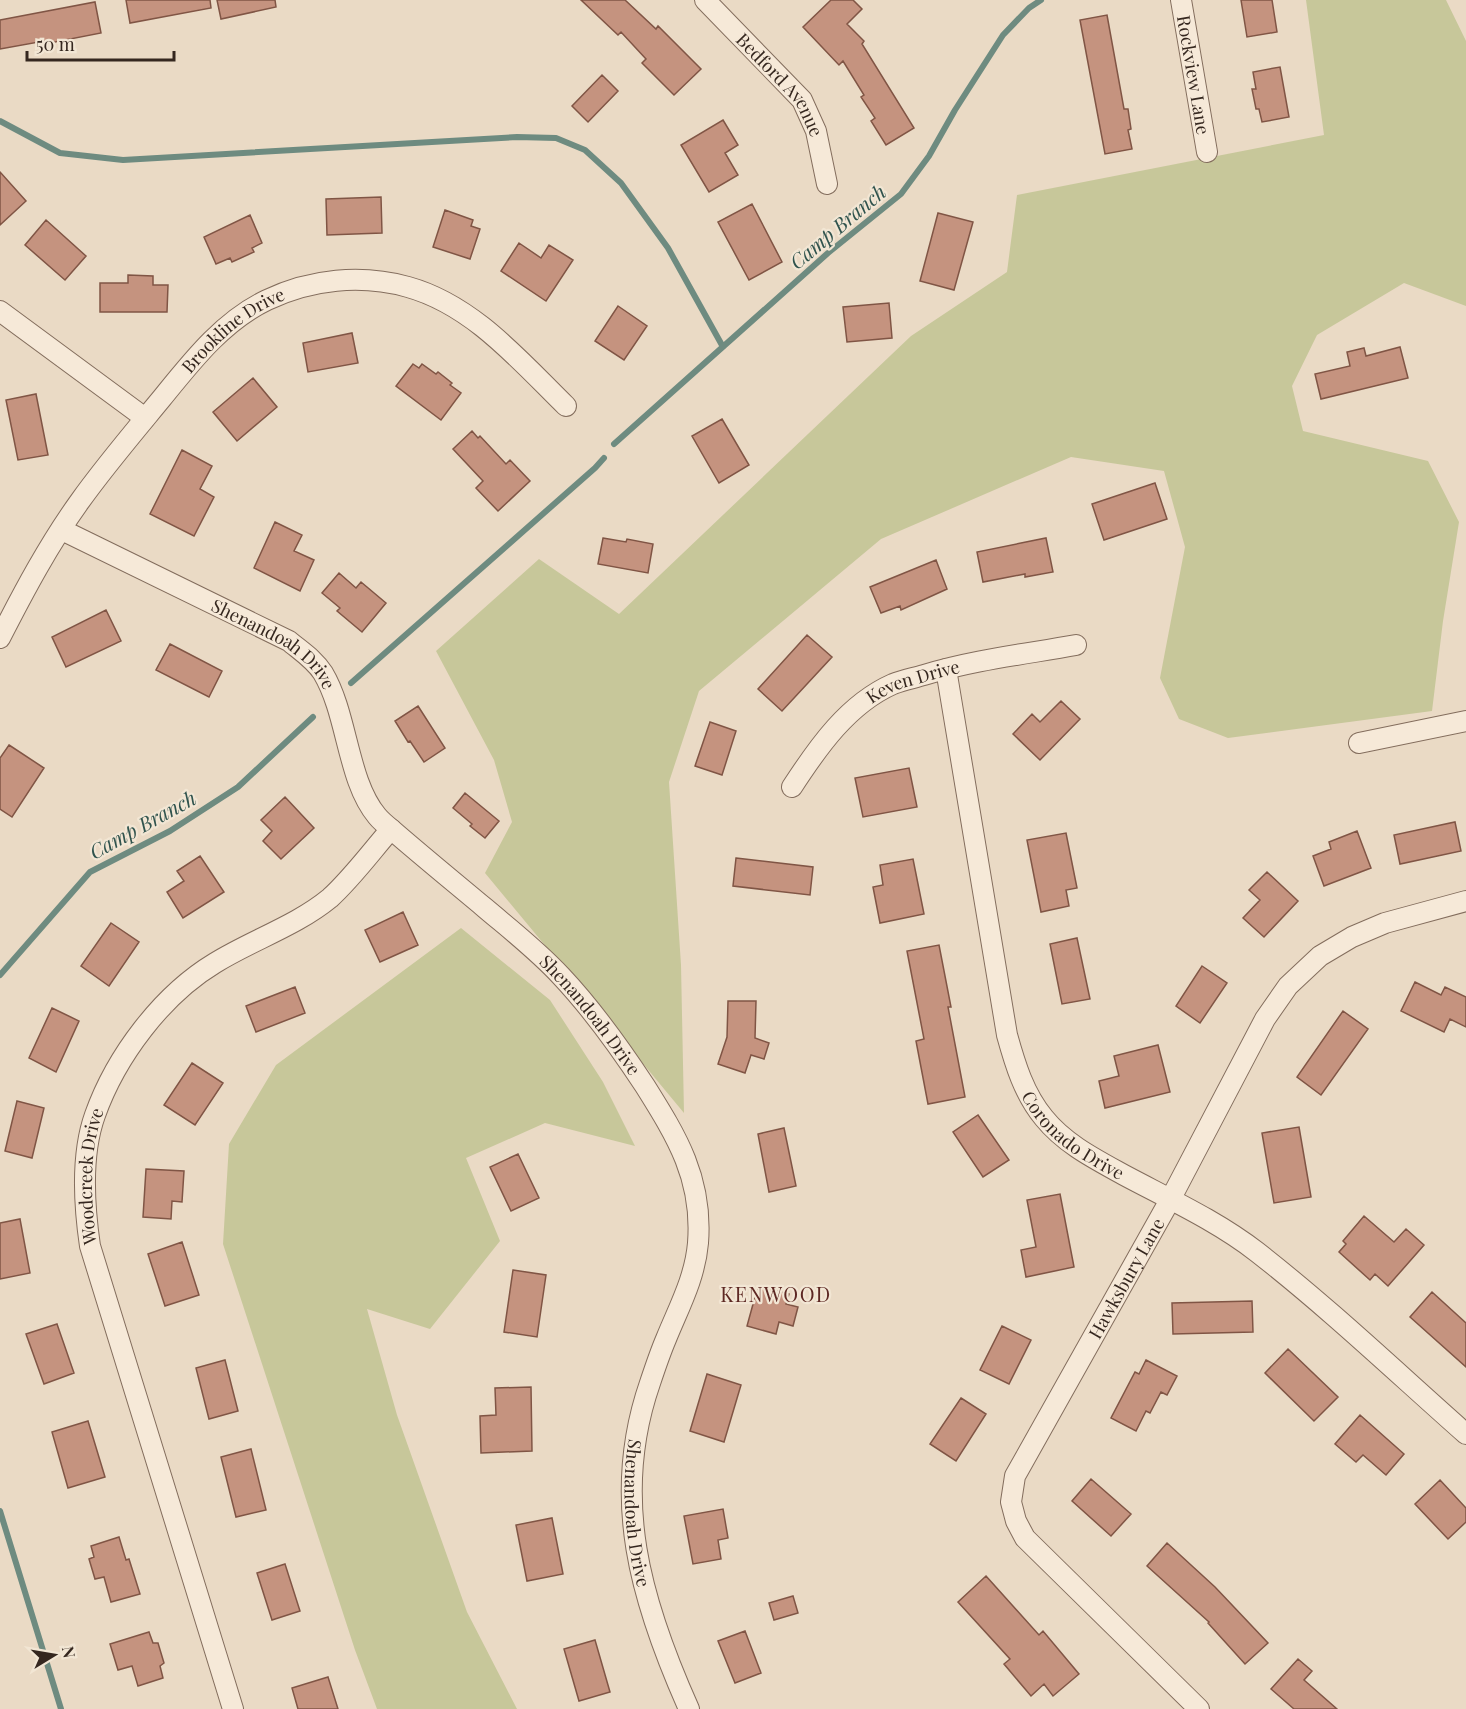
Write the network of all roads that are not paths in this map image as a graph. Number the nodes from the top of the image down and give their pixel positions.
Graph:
1 (705, 0) edge
2 (1181, 0) edge
3 (1207, 152) dead end
4 (827, 184) dead end
5 (0, 311) edge
6 (566, 406) dead end
7 (145, 418) junction
8 (62, 530) junction
9 (0, 638) edge
10 (1076, 645) dead end
11 (946, 669) junction
12 (1466, 722) edge
13 (1359, 743) dead end
14 (792, 787) dead end
15 (391, 830) junction
16 (1466, 901) edge
17 (1170, 1200) junction
18 (1466, 1434) edge
19 (233, 1709) edge
20 (689, 1709) edge
21 (1199, 1709) edge

1 - 4 street, Bedford Avenue
2 - 3 street, Rockview Lane
5 - 7 street
6 - 7 street, Brookline Drive
7 - 8 street, Brookline Drive
8 - 9 street, Brookline Drive
8 - 15 street, Shenandoah Drive
10 - 11 street, Keven Drive
11 - 14 street, Keven Drive
11 - 17 street, Coronado Drive
12 - 13 street
15 - 19 street, Woodcreek Drive
15 - 20 street, Shenandoah Drive
16 - 17 street, Hawksbury Lane
17 - 18 street, Coronado Drive
17 - 21 street, Hawksbury Lane

